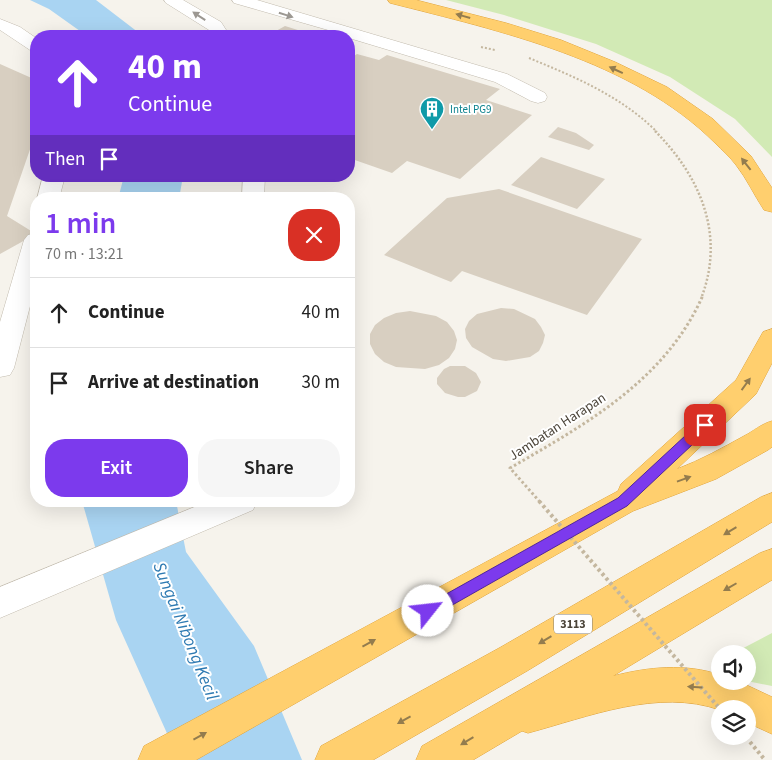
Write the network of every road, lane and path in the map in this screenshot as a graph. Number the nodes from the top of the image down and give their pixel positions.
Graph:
1 (172, 0) edge
2 (240, 0) edge
3 (396, 0) edge
4 (0, 24) edge
5 (218, 30) edge
6 (339, 30) edge
7 (355, 35) edge
8 (366, 38) junction
9 (30, 42) edge
10 (355, 44) edge
11 (529, 58) dead end
12 (538, 97) dead end
13 (772, 205) edge
14 (30, 261) edge
15 (772, 338) edge
16 (0, 368) edge
17 (772, 432) edge
18 (622, 502) junction
19 (772, 506) edge
20 (229, 507) edge
21 (772, 563) edge
22 (3, 602) edge
23 (712, 700) edge
24 (772, 716) edge
25 (497, 723) junction
26 (752, 745) edge
27 (158, 760) edge
28 (335, 760) edge
29 (436, 760) edge
30 (765, 760) edge

5 -> 1 lane
2 -> 6 lane
13 -> 3 highway
4 - 9 lane
7 -> 8 lane
8 - 10 lane
8 - 12 lane
11 - 23 path, Jambatan Harapan, bridge
14 - 16 lane
18 -> 15 highway
18 -> 17 highway
27 -> 18 highway
19 -> 28 highway, 3113
20 - 22 lane
21 -> 25 highway
24 -> 25 highway
25 -> 29 highway
26 - 30 path

